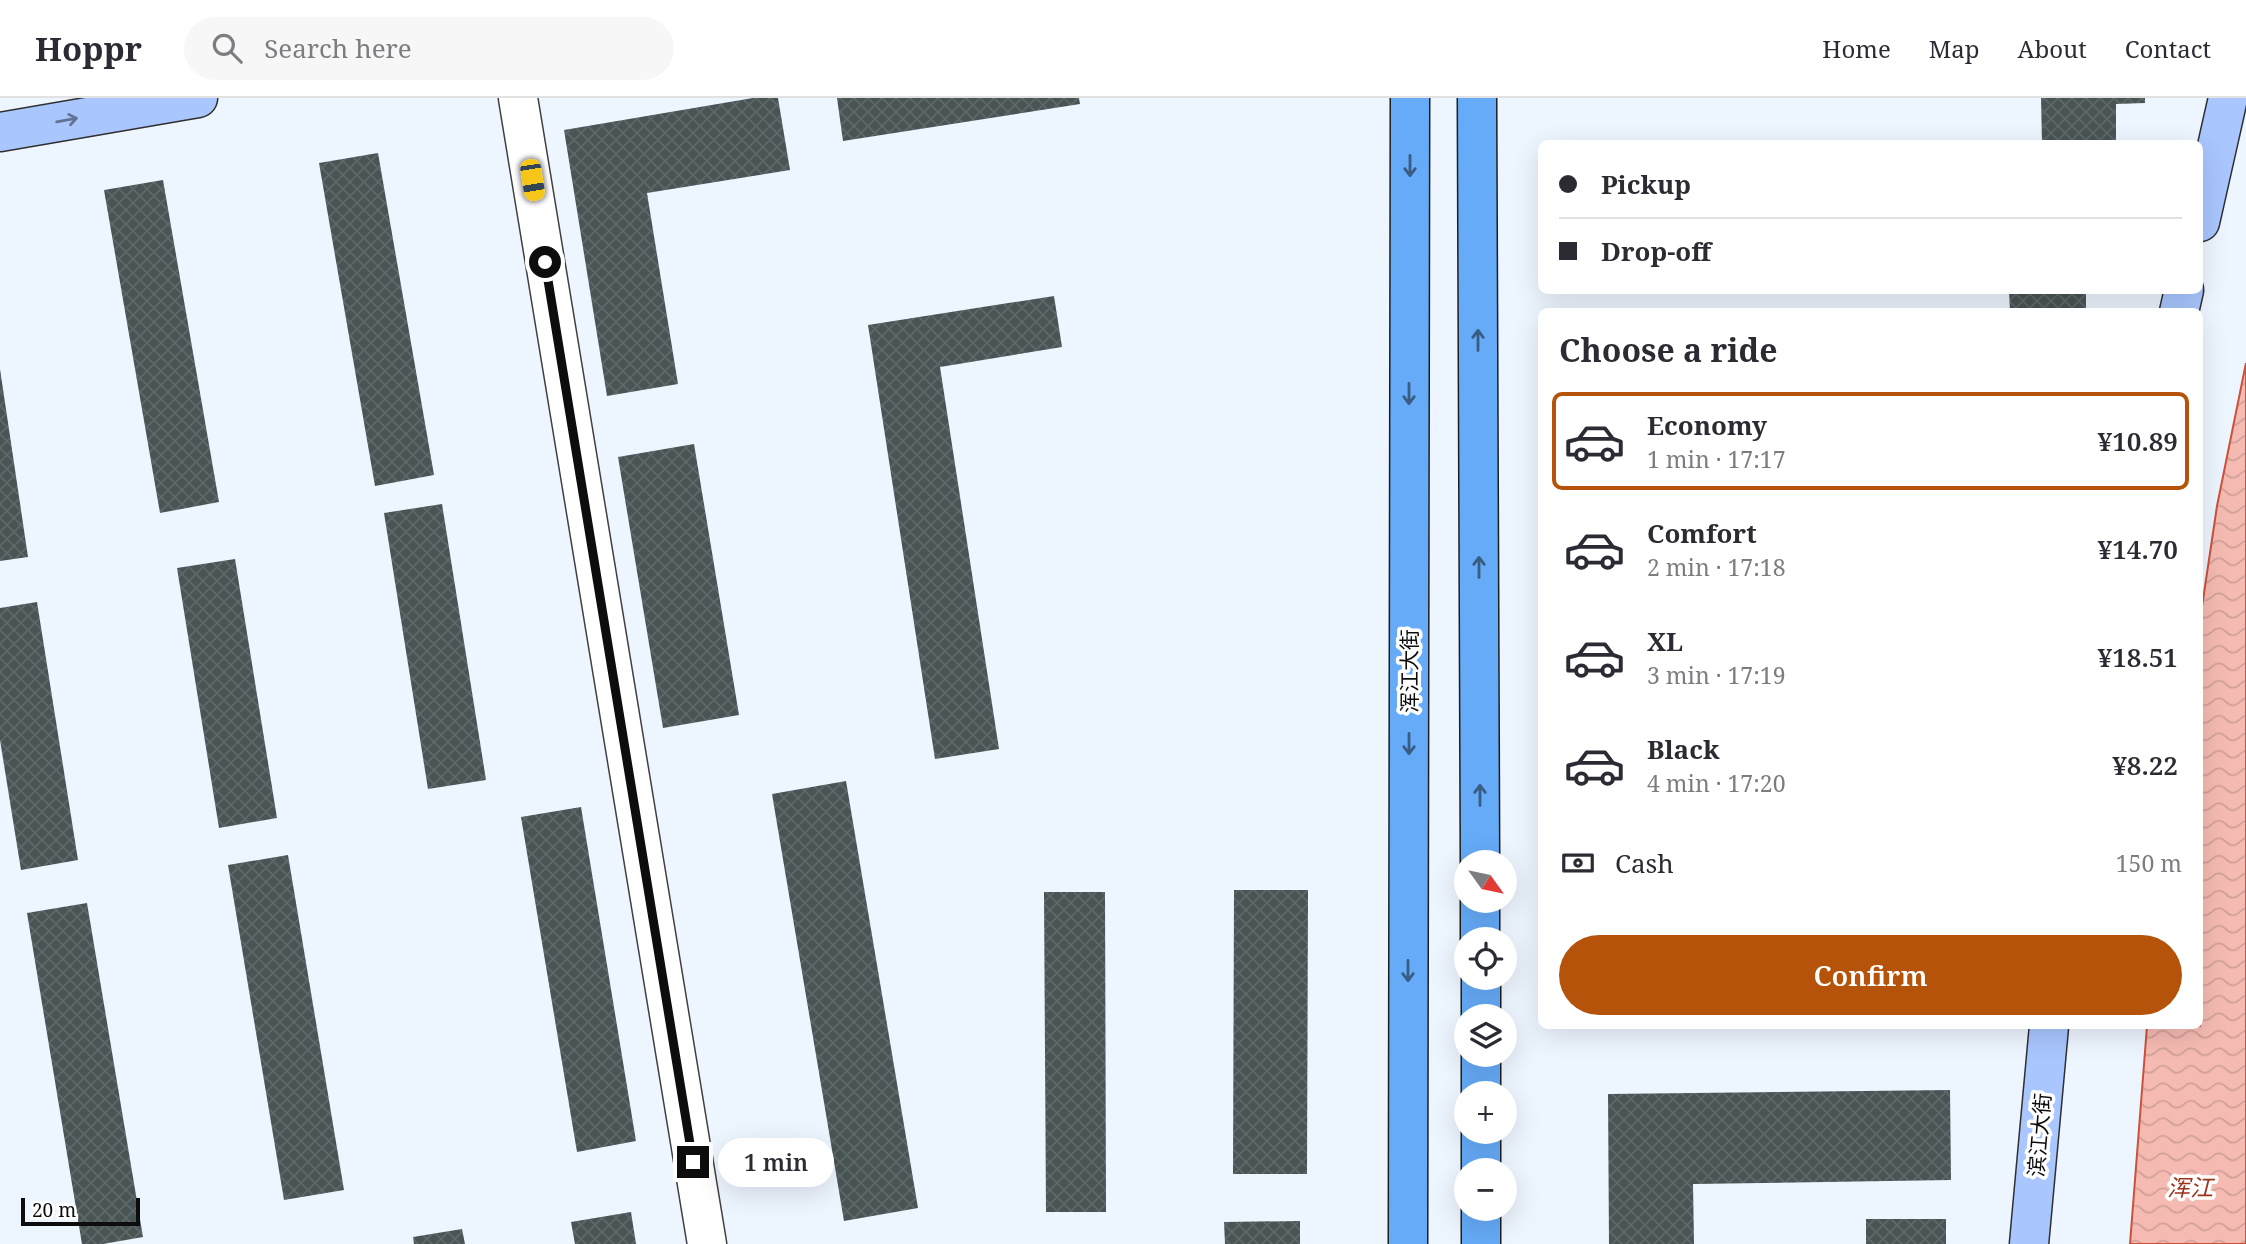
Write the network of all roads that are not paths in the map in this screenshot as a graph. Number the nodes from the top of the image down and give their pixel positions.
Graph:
1 (198, 98) edge
2 (519, 98) edge
3 (1410, 98) edge
4 (1478, 98) edge
5 (2228, 98) edge
6 (0, 132) edge
7 (2203, 209) edge
8 (1480, 850) edge
9 (2049, 1029) edge
10 (1481, 1221) edge
11 (707, 1244) edge
12 (1408, 1244) edge
13 (1482, 1244) edge
14 (2029, 1244) edge

6 -> 1 street
2 - 11 street
3 -> 12 main road, 浑江大街
8 -> 4 main road
5 - 7 street
9 - 14 street, 滨江大街
10 - 13 main road

